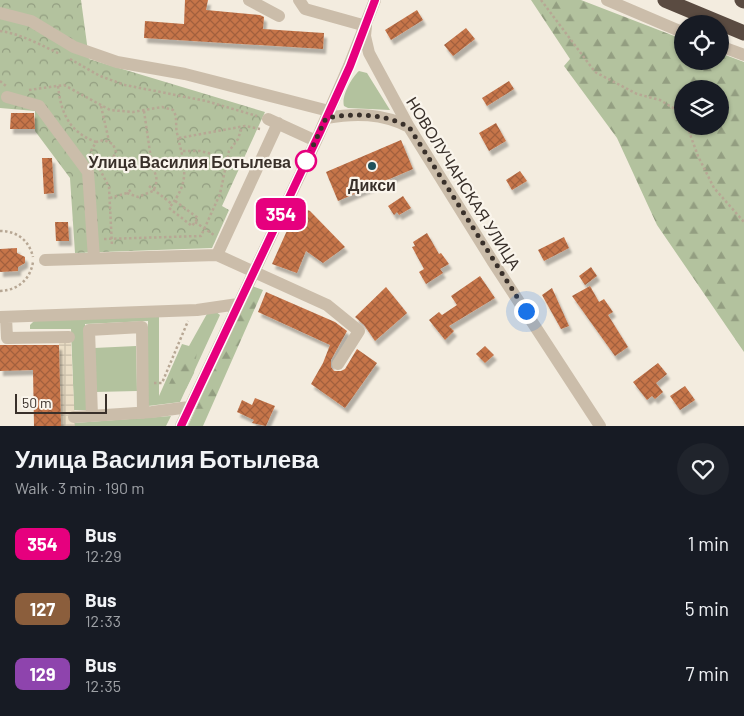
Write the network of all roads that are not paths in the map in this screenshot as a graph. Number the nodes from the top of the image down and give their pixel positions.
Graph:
1 (249, 0) edge
2 (299, 0) edge
3 (375, 0) edge
4 (607, 0) edge
5 (665, 0) edge
6 (0, 13) edge
7 (279, 16) dead end
8 (366, 26) junction
9 (674, 29) edge
10 (744, 33) edge
11 (729, 49) edge
12 (744, 55) edge
13 (350, 66) junction
14 (378, 74) junction
15 (9, 93) road end
16 (328, 114) junction
17 (409, 127) junction
18 (316, 141) junction
19 (217, 255) junction
20 (94, 258) junction
21 (45, 260) dead end
22 (254, 270) junction
23 (238, 304) junction
24 (3, 317) edge
25 (69, 337) dead end
26 (338, 364) dead end
27 (189, 407) junction
28 (143, 413) junction
29 (92, 416) junction
30 (74, 417) dead end
31 (181, 426) edge
32 (600, 426) edge

1 - 7 street
2 - 8 street
3 - 8 street
4 - 9 street
5 - 10 highway
6 - 16 street
8 - 13 street
8 - 14 street, НОВОЛУЧАНСКАЯ УЛИЦА
11 - 12 street
13 - 14 street
13 - 16 street
14 - 17 street, НОВОЛУЧАНСКАЯ УЛИЦА
15 - 20 street
16 - 17 street
16 - 18 street
17 - 32 street, НОВОЛУЧАНСКАЯ УЛИЦА
18 - 19 street
18 - 22 street
19 - 20 street
19 - 22 street
20 - 21 street
22 - 23 street
22 - 26 street
23 - 24 street
23 - 27 street
24 - 25 street
27 - 28 street
27 - 31 street
28 - 29 street
28 - 29 street
29 - 30 street

